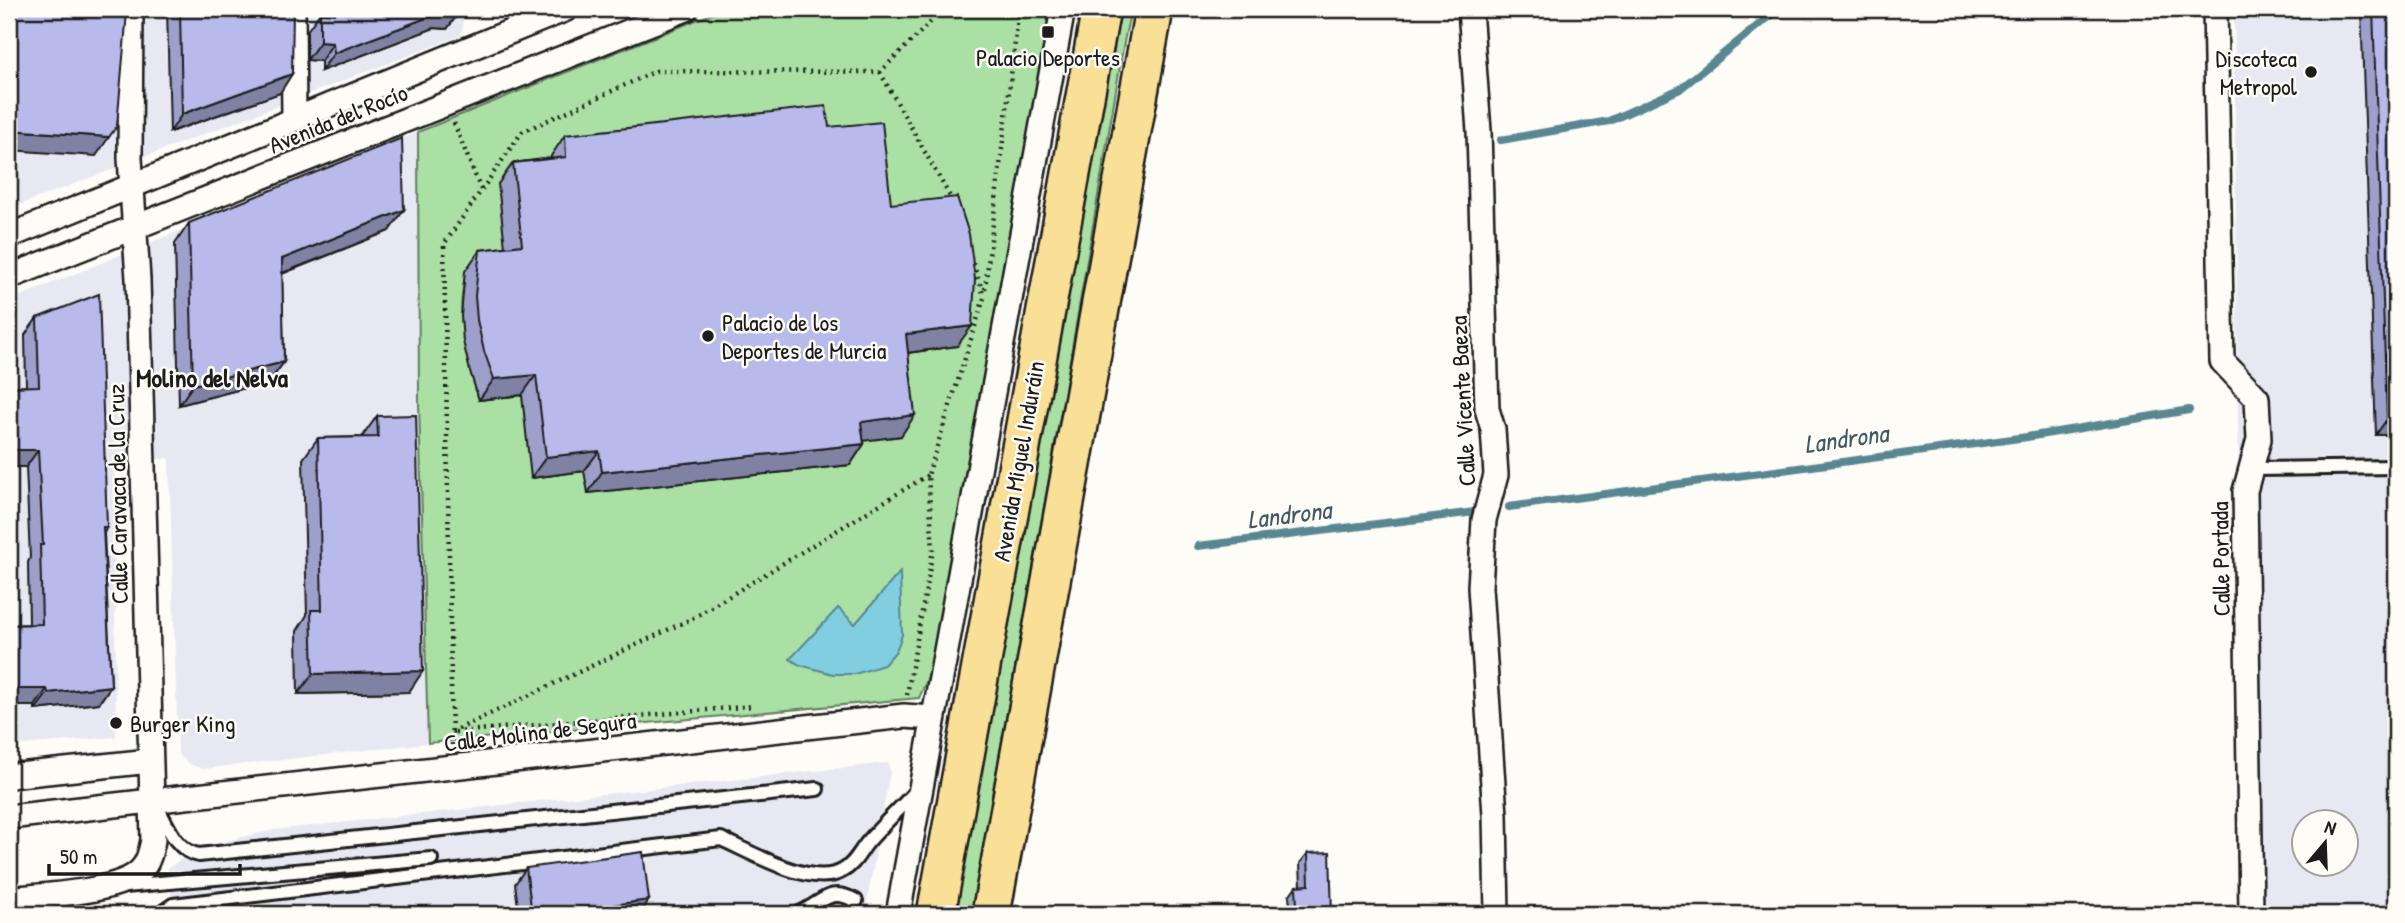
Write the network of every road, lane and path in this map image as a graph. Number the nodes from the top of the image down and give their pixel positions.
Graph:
1 (105, 9) edge
2 (131, 9) edge
3 (293, 9) edge
4 (566, 9) edge
5 (686, 9) edge
6 (944, 9) edge
7 (1019, 9) edge
8 (1063, 9) edge
9 (1101, 9) edge
10 (1154, 9) edge
11 (1471, 9) edge
12 (2215, 9) edge
13 (880, 72) junction
14 (447, 103) junction
15 (295, 120) junction
16 (132, 187) junction
17 (481, 190) junction
18 (957, 214) edge
19 (135, 227) junction
20 (9, 236) edge
21 (969, 249) edge
22 (9, 277) edge
23 (984, 296) junction
24 (2396, 467) edge
25 (2251, 470) junction
26 (928, 475) junction
27 (894, 695) dead end
28 (756, 706) dead end
29 (933, 718) junction
30 (452, 732) junction
31 (150, 761) junction
32 (9, 776) edge
33 (921, 786) junction
34 (817, 789) dead end
35 (153, 800) junction
36 (9, 817) edge
37 (431, 859) dead end
38 (97, 888) junction
39 (9, 899) edge
40 (856, 901) dead end
41 (804, 913) edge
42 (160, 914) edge
43 (898, 914) edge
44 (936, 914) edge
45 (991, 914) edge
46 (1497, 914) edge
47 (2251, 914) edge

1 - 2 street
2 - 16 street, Calle Caravaca de la Cruz
3 - 15 street
4 - 15 street, Avenida del Rocío
5 - 14 street, Avenida del Rocío
6 - 13 path
7 - 23 path
8 - 29 street
9 - 44 main road, Avenida Miguel Induráin
10 - 45 main road
11 - 46 street, Calle Vicente Baeza
12 - 25 street, Calle Portada
13 - 17 path
13 - 18 path
14 - 17 path
14 - 19 street, Avenida del Rocío
15 - 16 street, Avenida del Rocío
16 - 19 street, Calle Caravaca de la Cruz
16 - 20 street, Avenida del Rocío
17 - 30 path
19 - 22 street, Avenida del Rocío
19 - 31 street, Calle Caravaca de la Cruz
21 - 23 path
23 - 26 path
24 - 25 lane
25 - 47 street, Calle Portada
26 - 27 path
26 - 30 path
28 - 30 path
29 - 33 street
29 - 35 street, Calle Molina de Segura
31 - 32 street
31 - 35 street, Calle Caravaca de la Cruz
33 - 42 lane
33 - 43 street
34 - 35 lane
35 - 36 street, Calle Molina de Segura
35 - 38 street
37 - 38 lane
38 - 39 street
40 - 41 lane

